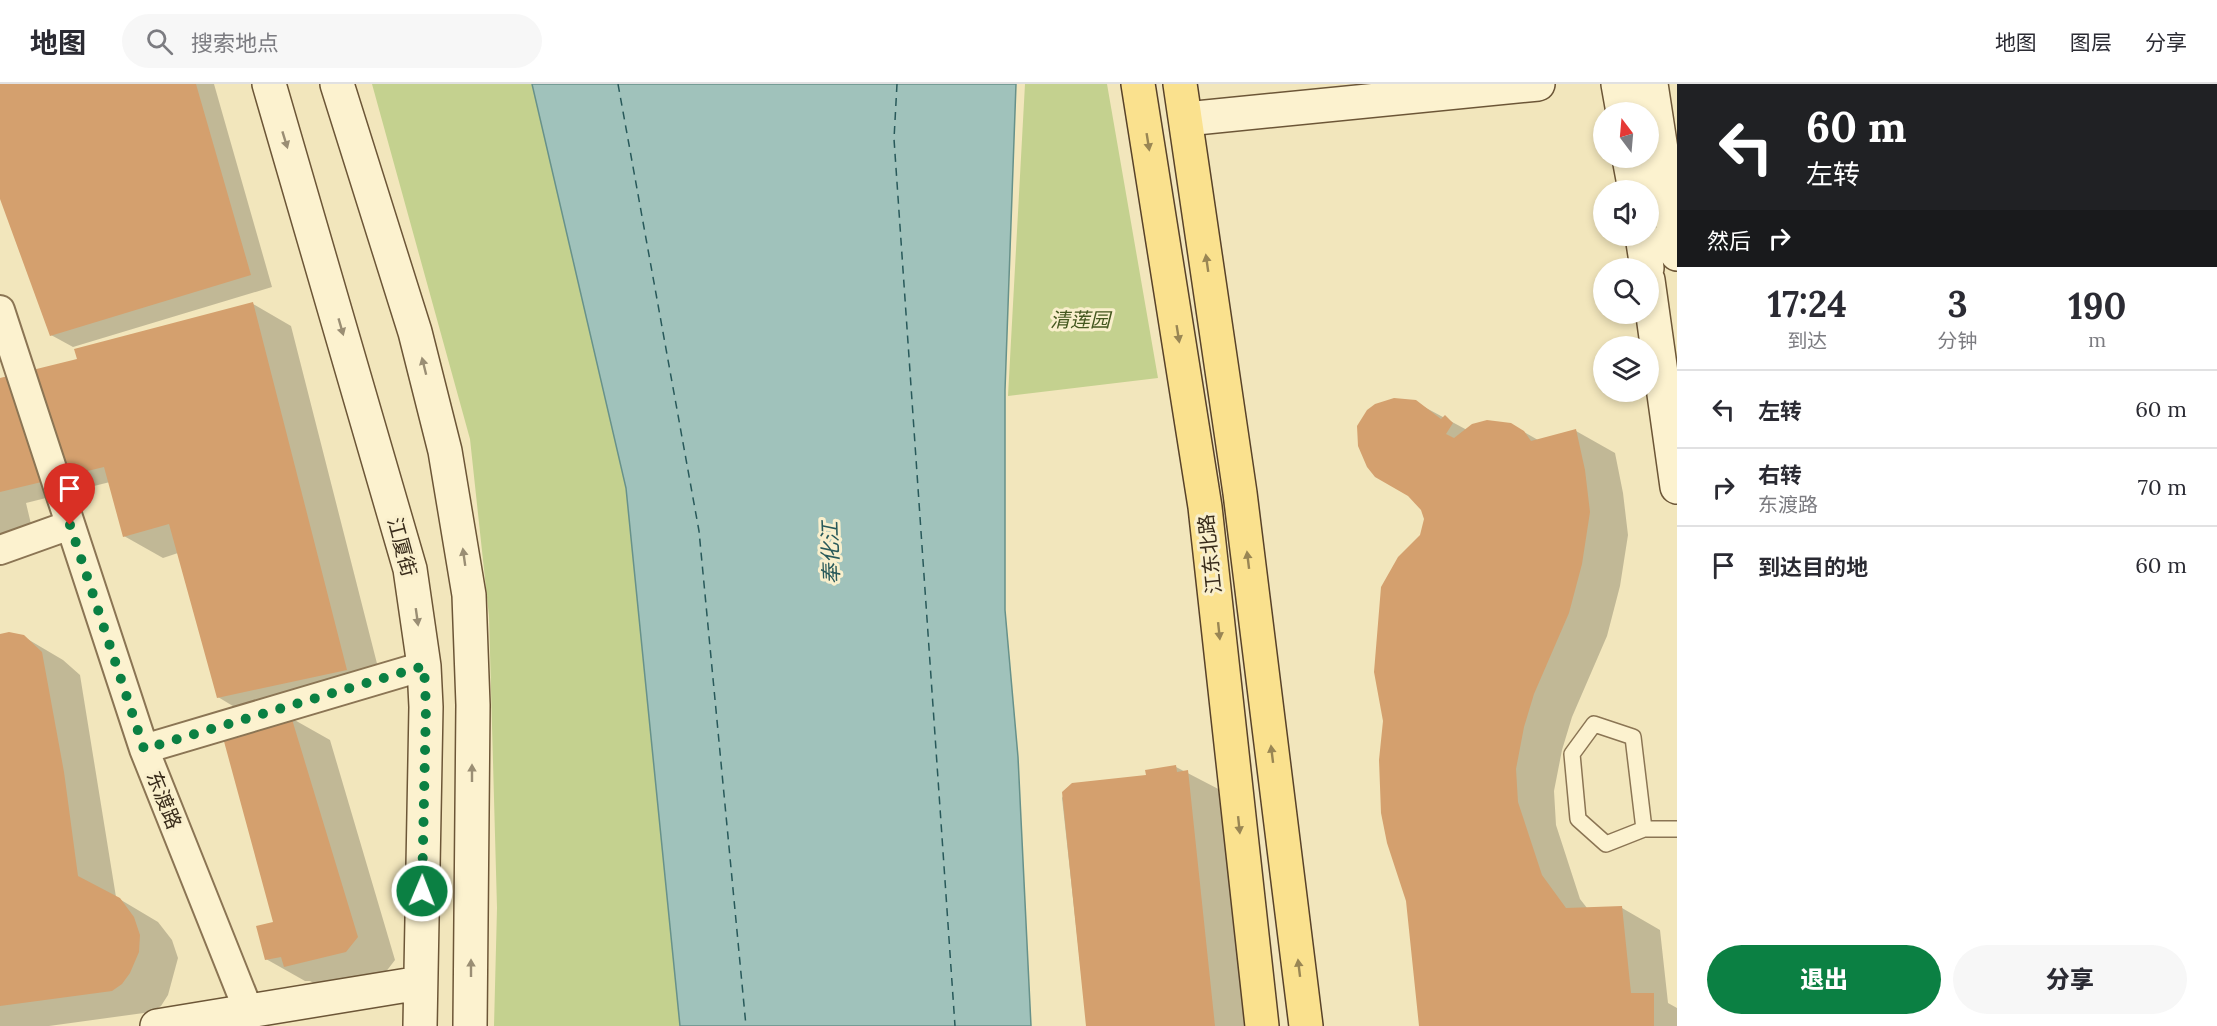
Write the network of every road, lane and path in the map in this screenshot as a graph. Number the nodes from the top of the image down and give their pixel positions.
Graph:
1 (269, 84) edge
2 (338, 84) edge
3 (1138, 84) edge
4 (1180, 84) edge
5 (1538, 84) edge
6 (1618, 84) edge
7 (1651, 84) edge
8 (1621, 102) edge
9 (1186, 119) junction
10 (1677, 254) edge
11 (0, 310) edge
12 (1654, 324) edge
13 (1677, 487) edge
14 (70, 525) junction
15 (0, 550) edge
16 (424, 666) junction
17 (144, 749) junction
18 (1677, 829) edge
19 (1644, 830) junction
20 (420, 983) junction
21 (249, 1012) junction
22 (157, 1026) edge
23 (420, 1026) edge
24 (470, 1026) edge
25 (1262, 1026) edge
26 (1306, 1026) edge

1 -> 16 main road, 江厦街
24 -> 2 main road
3 -> 25 main road, 江东北路
4 - 9 main road, 江东北路
5 - 9 main road
6 - 8 main road
7 - 10 main road
26 -> 9 main road, 江东北路
11 - 14 street, 东渡路
12 - 13 main road
14 - 15 street
14 - 17 street, 东渡路
16 - 17 street
16 - 20 main road, 江厦街
17 - 21 street, 东渡路
18 - 19 lane
19 - 19 lane
20 - 21 main road
20 - 23 main road, 江厦街
21 - 22 main road

